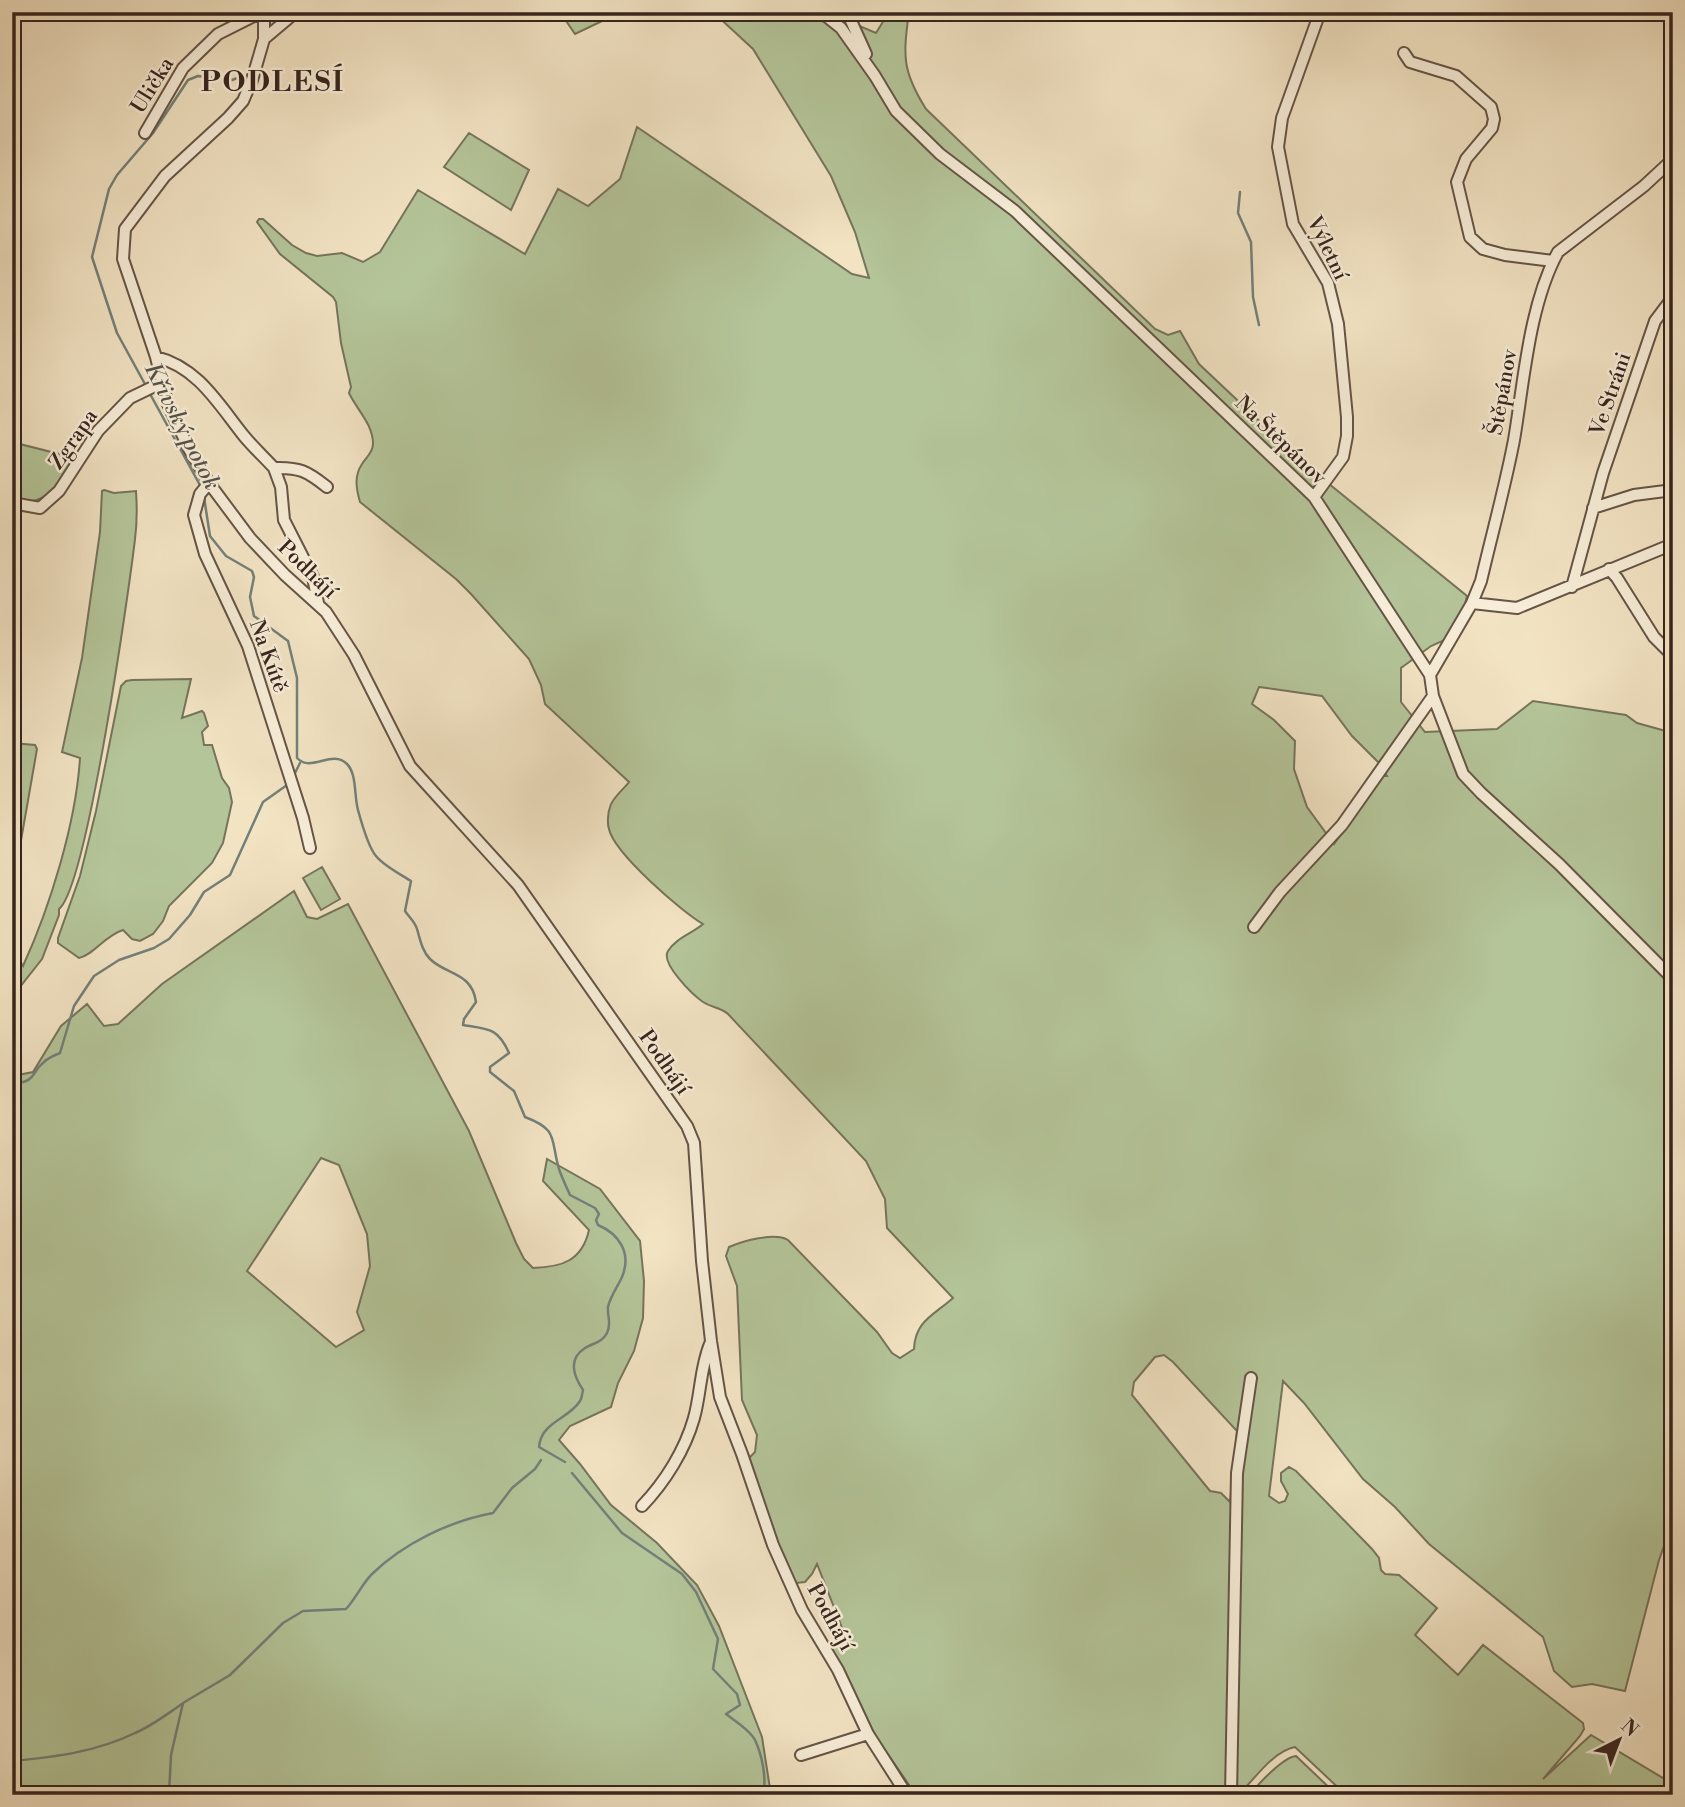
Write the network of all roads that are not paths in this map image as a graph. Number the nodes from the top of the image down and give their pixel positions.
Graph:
1 (263, 12) edge
2 (296, 12) edge
3 (821, 12) edge
4 (847, 12) edge
5 (1320, 12) edge
6 (264, 39) junction
7 (1405, 53) dead end
8 (875, 76) junction
9 (145, 132) dead end
10 (1673, 159) edge
11 (1553, 261) junction
12 (1673, 297) edge
13 (156, 357) junction
14 (163, 382) junction
15 (274, 468) junction
16 (205, 487) junction
17 (327, 487) dead end
18 (1673, 490) edge
19 (1314, 497) junction
20 (12, 503) edge
21 (1593, 508) junction
22 (1673, 544) edge
23 (1609, 569) junction
24 (1572, 587) junction
25 (1472, 603) junction
26 (318, 604) junction
27 (1673, 656) edge
28 (1430, 675) junction
29 (1433, 696) junction
30 (310, 848) dead end
31 (1254, 927) dead end
32 (1673, 979) edge
33 (711, 1341) junction
34 (1251, 1378) dead end
35 (642, 1506) dead end
36 (869, 1734) junction
37 (801, 1755) dead end
38 (907, 1795) edge
39 (1231, 1795) edge

1 - 6 street, Podhájí
1 - 9 street, Ulička
2 - 6 street
3 - 8 street, Na Štěpánov
4 - 8 street
5 - 19 street, Výletní
6 - 13 street, Podhájí
7 - 11 street
8 - 19 street, Na Štěpánov
10 - 11 street, Štěpánov
11 - 25 street, Štěpánov
12 - 21 street, Ve Stráni
13 - 14 street, Podhájí
13 - 15 street
14 - 16 street, Podhájí
14 - 20 street, Zgrapa
15 - 17 street
15 - 26 street
16 - 26 street, Podhájí
16 - 30 street, Na Kútě
18 - 21 street
19 - 28 street, Na Štěpánov
21 - 24 street, Ve Stráni
22 - 23 street
23 - 24 street
23 - 27 street
24 - 25 street
25 - 28 street, Štěpánov
26 - 33 street, Podhájí
28 - 29 street, Na Štěpánov
29 - 31 street
29 - 32 street, Na Štěpánov
33 - 35 street
33 - 36 street, Podhájí
34 - 39 street
36 - 37 street
36 - 38 street, Podhájí

